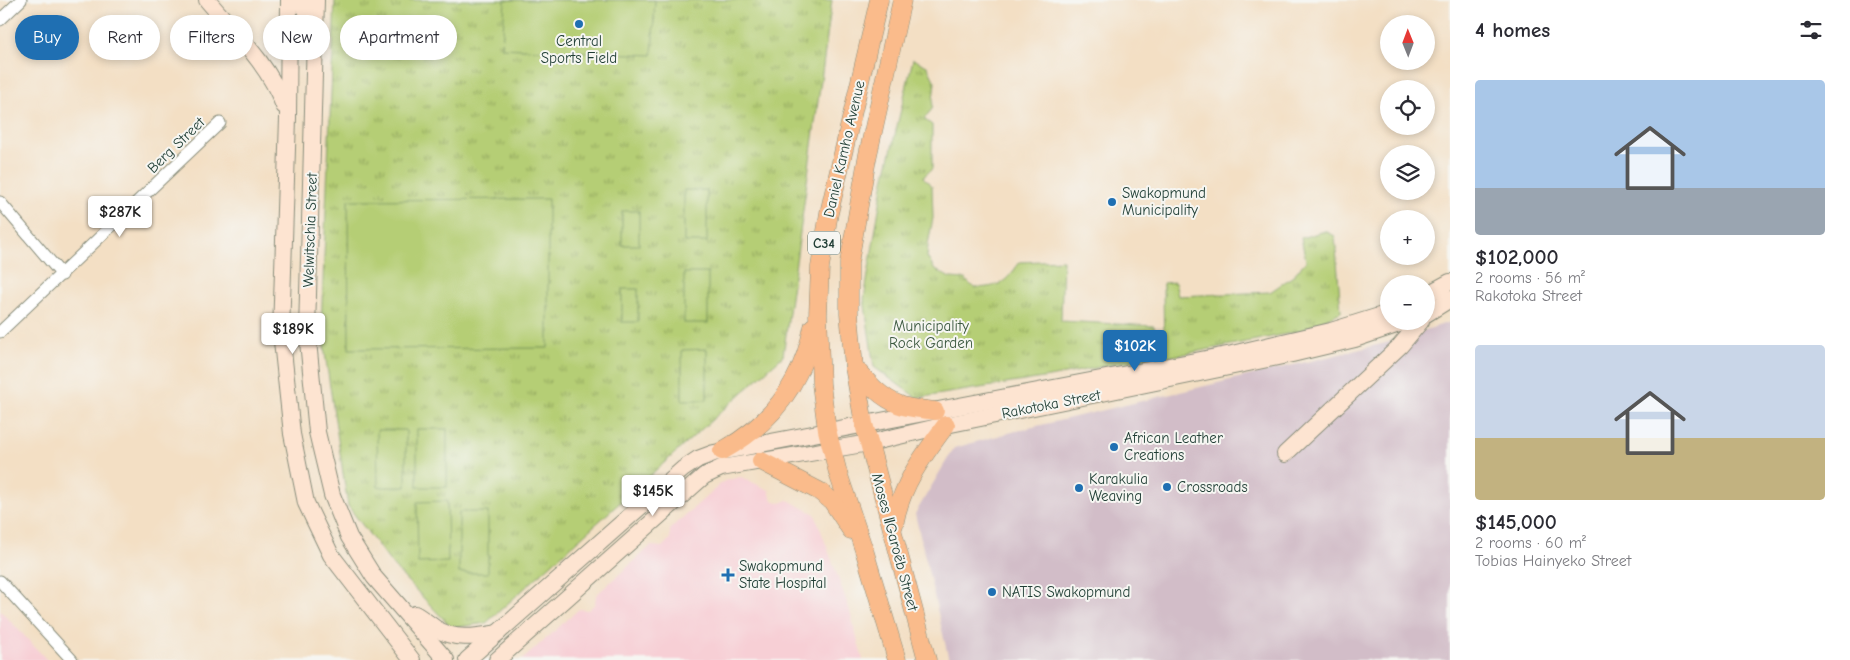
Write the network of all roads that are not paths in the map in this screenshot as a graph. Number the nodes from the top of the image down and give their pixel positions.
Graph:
1 (21, 0) edge
2 (207, 0) edge
3 (289, 0) edge
4 (299, 0) edge
5 (316, 0) edge
6 (879, 0) edge
7 (902, 0) edge
8 (308, 15) edge
9 (315, 15) edge
10 (0, 20) edge
11 (314, 60) edge
12 (288, 118) junction
13 (220, 123) dead end
14 (0, 202) edge
15 (62, 275) junction
16 (1450, 282) edge
17 (1435, 290) edge
18 (818, 298) junction
19 (1450, 299) edge
20 (1435, 309) edge
21 (1380, 316) edge
22 (1385, 330) edge
23 (1413, 330) edge
24 (0, 332) edge
25 (854, 367) junction
26 (940, 418) junction
27 (864, 424) junction
28 (827, 430) junction
29 (868, 443) junction
30 (832, 449) junction
31 (722, 451) junction
32 (1285, 454) dead end
33 (761, 461) junction
34 (893, 530) junction
35 (865, 553) junction
36 (0, 581) edge
37 (404, 609) junction
38 (498, 633) junction
39 (72, 660) edge
40 (412, 660) edge
41 (446, 660) edge
42 (467, 660) edge
43 (497, 660) edge
44 (897, 660) edge
45 (927, 660) edge

1 - 10 street
2 - 12 street
3 - 12 street, Welwitschia Street
4 - 8 street
5 - 9 street, Welwitschia Street
6 - 18 main road, Daniel Kamho Avenue / C34
7 - 25 main road, Daniel Kamho Avenue / C34
11 - 37 street, Welwitschia Street
12 - 40 street, Welwitschia Street
13 - 15 street, Berg Street
14 - 15 street
15 - 24 street, Berg Street
16 - 17 street
18 - 28 main road, Daniel Kamho Avenue / C34
18 - 31 main road
19 - 20 street
21 - 26 street, Rakotoka Street
22 - 26 street, Rakotoka Street
23 - 32 street
25 - 26 main road
25 - 27 main road, Daniel Kamho Avenue / C34
26 - 27 street, Rakotoka Street
26 - 29 street, Rakotoka Street
26 - 34 main road
27 - 28 street, Rakotoka Street
27 - 29 main road, Moses ǁGaroëb Street / C34
28 - 30 main road, Daniel Kamho Avenue / C34
28 - 31 street, Rakotoka Street
29 - 30 street, Rakotoka Street
29 - 34 main road, Moses ǁGaroëb Street / C34
30 - 33 street, Rakotoka Street
30 - 35 main road, Moses ǁGaroëb Street / C34
31 - 38 street, Rakotoka Street
33 - 35 main road
33 - 43 street, Rakotoka Street
34 - 45 main road, Moses ǁGaroëb Street / C34
35 - 44 main road, Moses ǁGaroëb Street / C34
36 - 39 street
37 - 38 street
37 - 41 street, Welwitschia Street
38 - 42 street, Rakotoka Street

